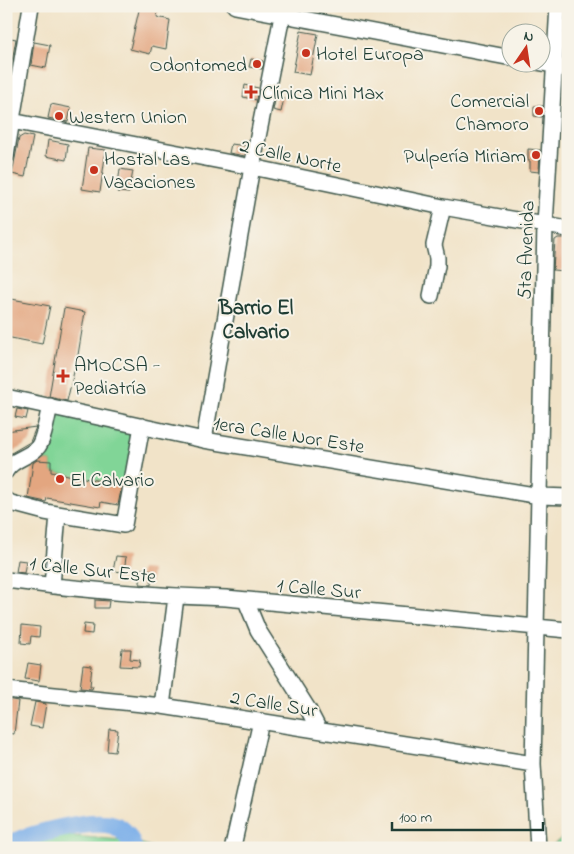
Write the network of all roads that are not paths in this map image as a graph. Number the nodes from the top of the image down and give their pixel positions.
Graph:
1 (31, 6) edge
2 (235, 6) edge
3 (558, 6) edge
4 (283, 11) edge
5 (502, 56) edge
6 (561, 67) edge
7 (9, 120) edge
8 (6, 156) edge
9 (252, 167) junction
10 (443, 207) junction
11 (545, 225) junction
12 (568, 229) edge
13 (431, 296) dead end
14 (6, 397) edge
15 (50, 406) junction
16 (142, 426) junction
17 (204, 440) junction
18 (6, 471) edge
19 (540, 496) junction
20 (568, 497) edge
21 (6, 500) edge
22 (58, 514) junction
23 (6, 580) edge
24 (52, 586) junction
25 (176, 597) junction
26 (246, 601) junction
27 (536, 628) junction
28 (568, 630) edge
29 (6, 690) edge
30 (162, 706) junction
31 (261, 721) junction
32 (319, 730) junction
33 (533, 764) junction
34 (233, 846) dead end
35 (538, 846) edge

1 - 7 street
2 - 4 street
3 - 6 street, 5ta Avenida
4 - 5 street
4 - 9 street
6 - 11 street, 5ta Avenida
7 - 8 street
7 - 9 street, 2 Calle Norte
9 - 10 street, 2 Calle Norte
9 - 17 street
10 - 11 street, 2 Calle Norte
10 - 13 street
11 - 12 street, 2 Calle Norte
11 - 19 street, 5ta Avenida
14 - 15 street, 1era Calle Nor Este
15 - 16 street, 1era Calle Nor Este
15 - 18 street
16 - 17 street, 1era Calle Nor Este
16 - 22 street
17 - 19 street, 1era Calle Nor Este
19 - 20 street, 1era Calle Nor Este
19 - 27 street, 5ta Avenida
21 - 22 street
22 - 24 street
23 - 24 street, 1 Calle Sur Este
24 - 25 street, 1 Calle Sur Este
25 - 26 street, 1 Calle Sur
25 - 30 street
26 - 27 street, 1 Calle Sur
26 - 32 street
27 - 28 street, 1 Calle Sur
27 - 33 street, 5ta Avenida
29 - 30 street, 2 Calle Sur
30 - 31 street, 2 Calle Sur
31 - 32 street, 2 Calle Sur
31 - 34 street
32 - 33 street, 2 Calle Sur
33 - 35 street, 5ta Avenida

